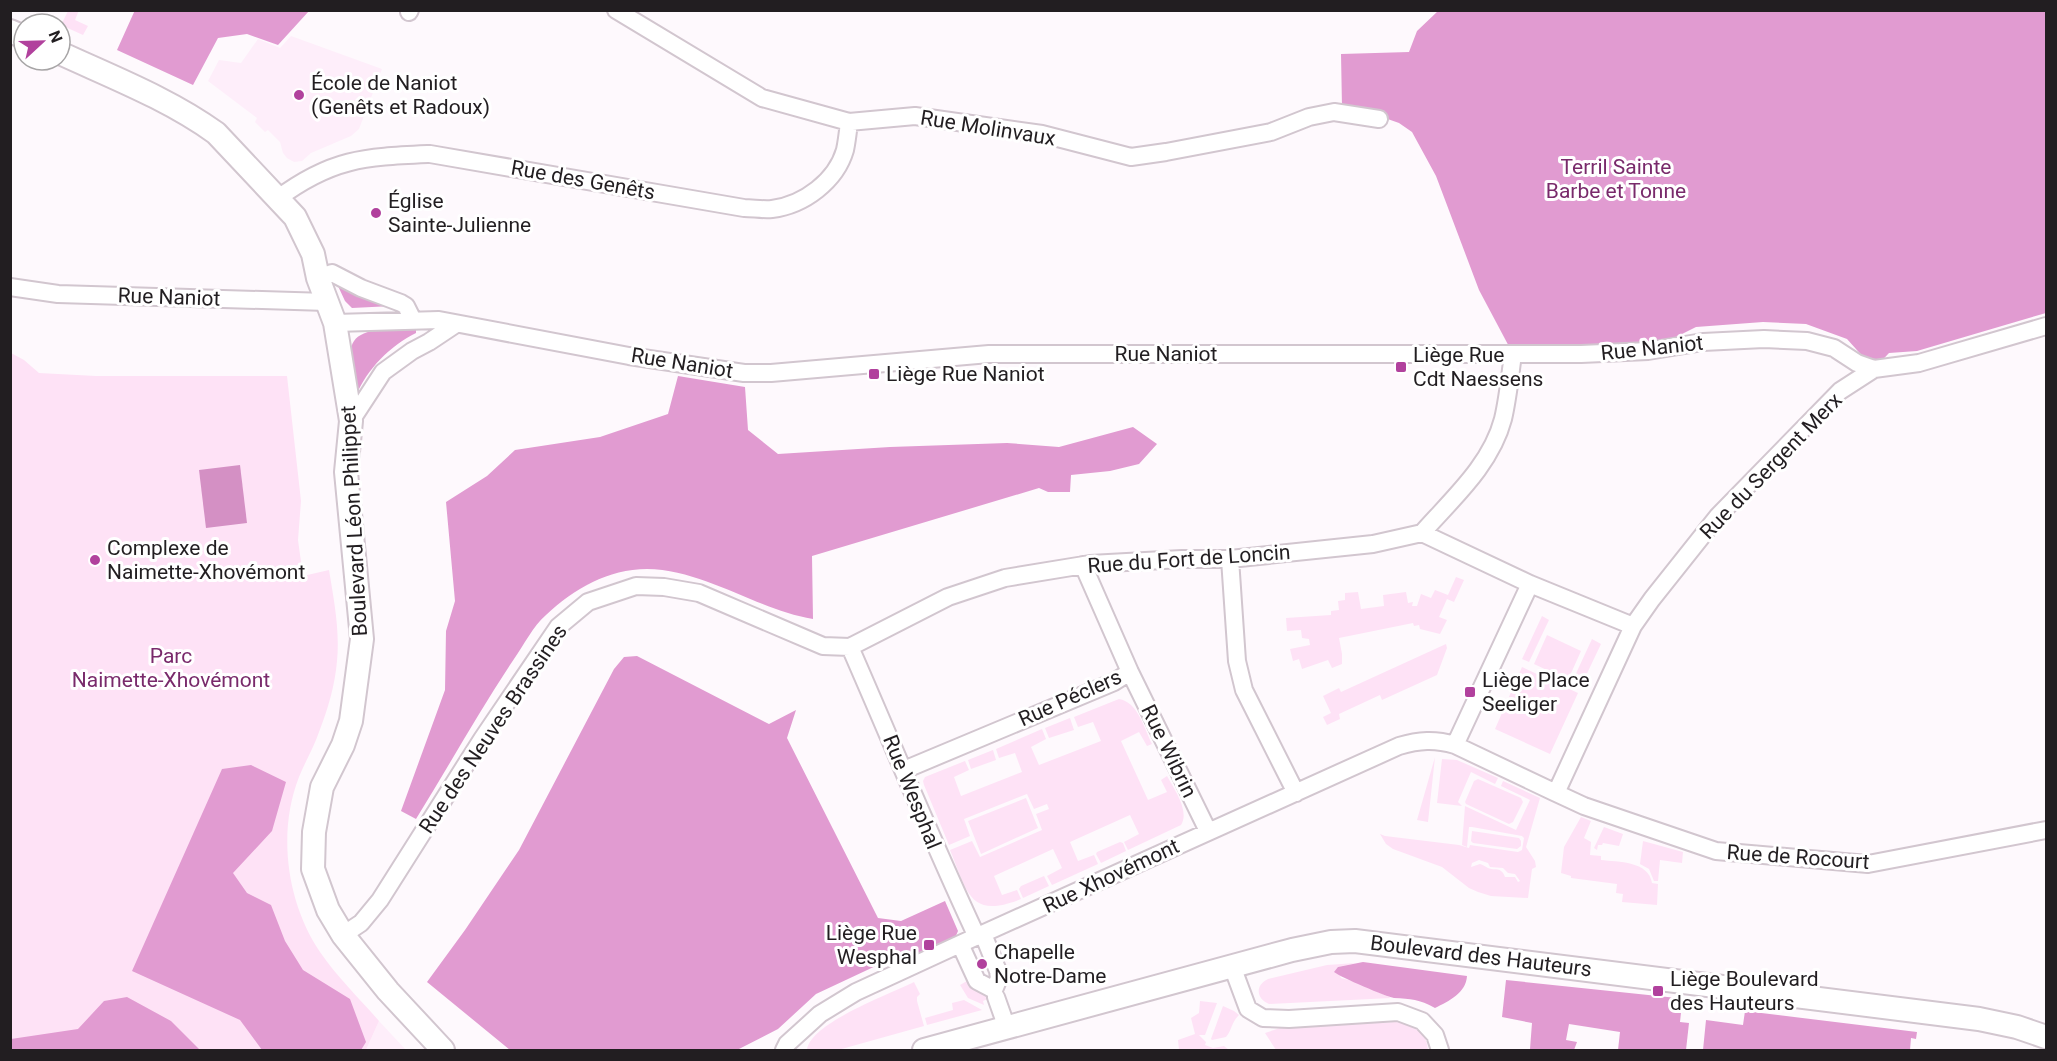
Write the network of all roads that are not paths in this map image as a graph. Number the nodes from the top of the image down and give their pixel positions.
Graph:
1 (616, 10) edge
2 (72, 59) edge
3 (1380, 119) dead end
4 (849, 122) junction
5 (277, 200) junction
6 (318, 278) junction
7 (10, 288) edge
8 (331, 313) junction
9 (413, 320) junction
10 (456, 324) junction
11 (2046, 326) edge
12 (1513, 354) junction
13 (1874, 369) junction
14 (351, 421) junction
15 (1422, 533) junction
16 (1230, 559) junction
17 (1083, 565) junction
18 (1530, 584) junction
19 (1634, 626) junction
20 (850, 647) junction
21 (1130, 672) junction
22 (1455, 745) junction
23 (904, 770) junction
24 (1296, 793) junction
25 (1556, 793) junction
26 (2046, 830) edge
27 (1208, 831) junction
28 (343, 935) junction
29 (980, 935) junction
30 (960, 944) junction
31 (1232, 966) junction
32 (996, 997) dead end
33 (1007, 1028) junction
34 (2046, 1037) edge
35 (443, 1050) edge
36 (784, 1050) edge
37 (924, 1050) edge
38 (1440, 1050) edge

1 - 4 street, Rue Molinvaux
2 - 5 street, Boulevard Léon Philippet
3 - 4 street, Rue Molinvaux
4 - 5 street, Rue des Genêts
5 - 6 street, Boulevard Léon Philippet
6 - 8 street, Boulevard Léon Philippet
6 - 9 street
7 - 8 street, Rue Naniot
8 - 9 street, Rue Naniot
8 - 14 street, Boulevard Léon Philippet
9 - 10 street, Rue Naniot
10 - 12 street, Rue Naniot
10 - 14 street
11 - 13 street, Rue du Sergent Merx
12 - 13 street, Rue Naniot
12 - 15 street
13 - 19 street, Rue du Sergent Merx
14 - 28 street, Boulevard Léon Philippet
15 - 16 street, Rue du Fort de Loncin
15 - 18 street
16 - 17 street, Rue du Fort de Loncin
16 - 24 street
17 - 20 street, Rue du Fort de Loncin
17 - 21 street, Rue Péclers
18 - 19 street
18 - 22 street
19 - 25 street, Rue du Sergent Merx
20 - 23 street, Rue Wesphal
20 - 28 street, Rue des Neuves Brassines
21 - 23 street, Rue Péclers
21 - 27 street, Rue Wibrin
22 - 24 street, Rue Xhovémont
22 - 25 street, Rue de Rocourt
23 - 29 street, Rue Wesphal
24 - 27 street, Rue Xhovémont
25 - 26 street, Rue de Rocourt
27 - 29 street, Rue Xhovémont
28 - 35 street, Boulevard Léon Philippet
29 - 30 street, Rue Xhovémont
29 - 30 street, Rue Wesphal
30 - 36 street, Rue Xhovémont
31 - 33 street, Boulevard des Hauteurs
31 - 34 street, Boulevard des Hauteurs
31 - 38 street
32 - 33 street
33 - 37 street, Boulevard des Hauteurs

